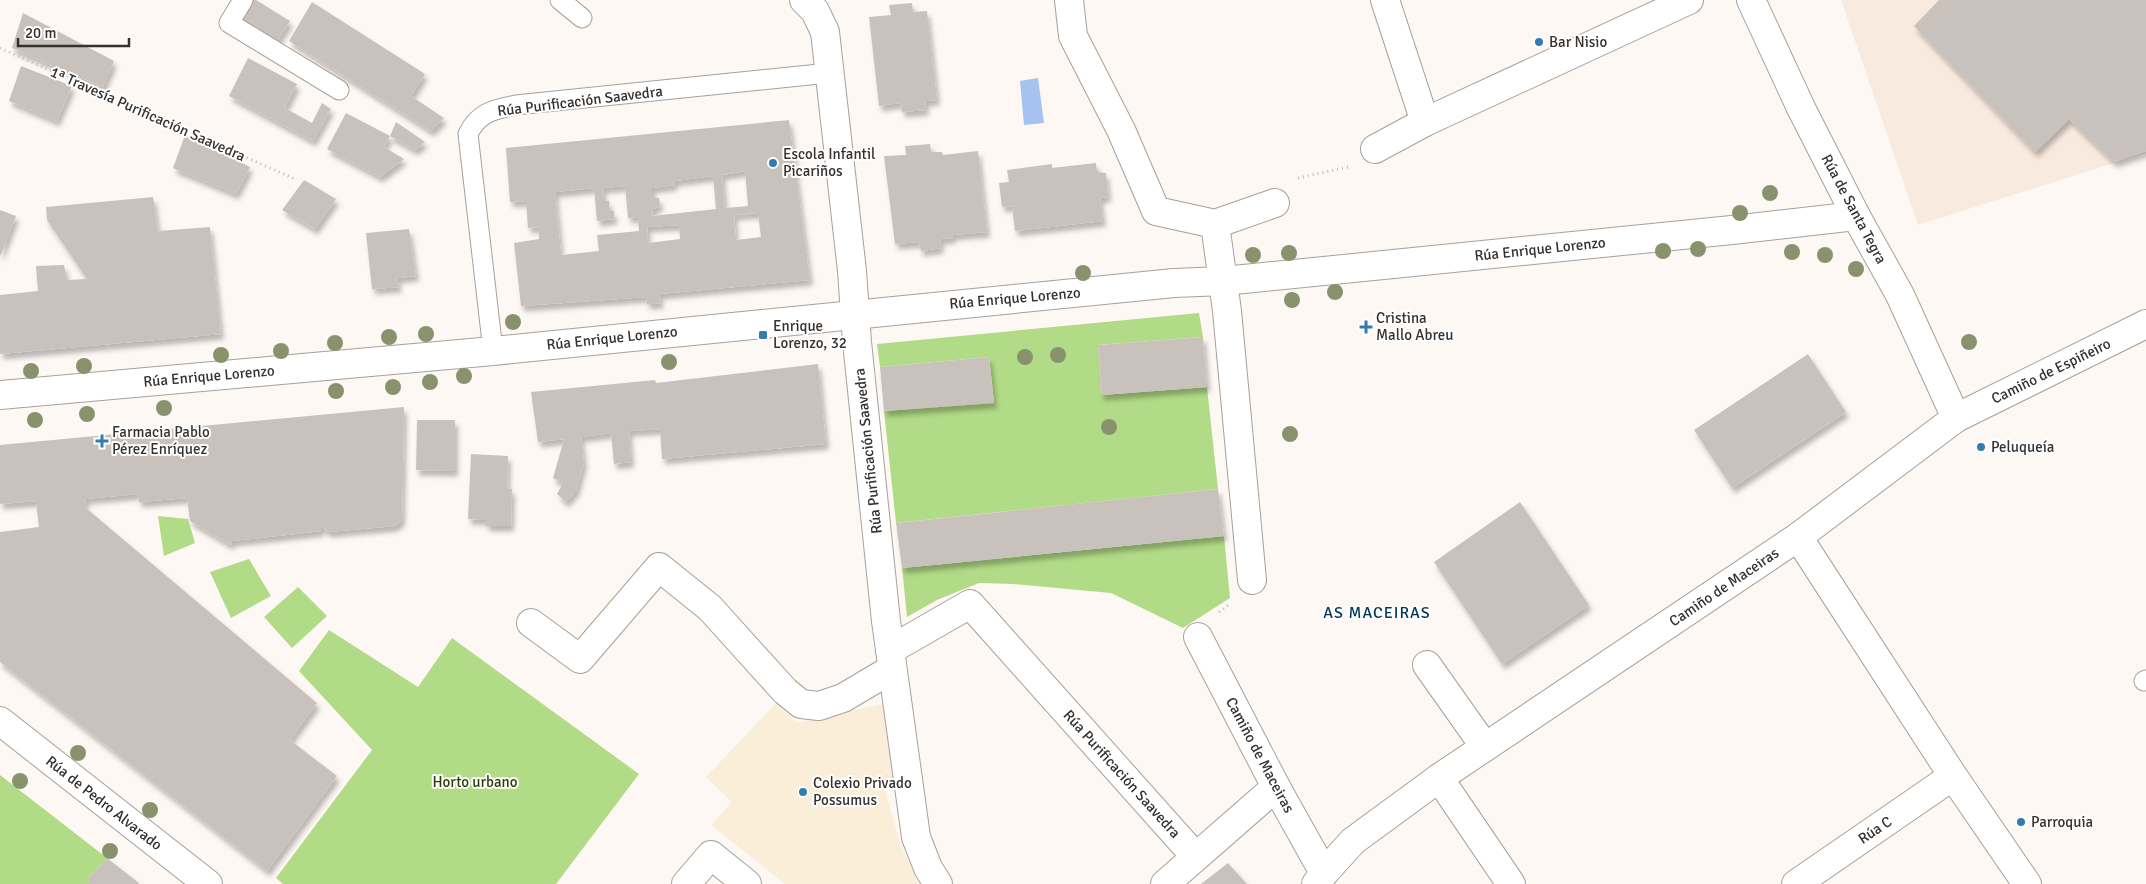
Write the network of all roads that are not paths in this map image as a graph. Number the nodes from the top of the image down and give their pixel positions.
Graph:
1 (243, 0) edge
2 (560, 0) edge
3 (804, 0) edge
4 (1069, 0) edge
5 (1385, 0) edge
6 (1688, 0) edge
7 (1751, 0) edge
8 (582, 18) dead end
9 (829, 73) junction
10 (339, 90) dead end
11 (1425, 122) junction
12 (1375, 149) road end
13 (1275, 203) road end
14 (1856, 216) junction
15 (1214, 224) junction
16 (1224, 281) junction
17 (855, 314) junction
18 (2146, 324) edge
19 (494, 351) junction
20 (0, 395) edge
21 (1956, 418) junction
22 (1798, 537) junction
23 (1252, 580) road end
24 (531, 623) dead end
25 (1198, 637) road end
26 (891, 659) junction
27 (1427, 665) dead end
28 (0, 721) edge
29 (1485, 747) junction
30 (1953, 776) junction
31 (1439, 778) junction
32 (1276, 787) junction
33 (1195, 856) junction
34 (1320, 878) edge
35 (208, 884) edge
36 (686, 884) edge
37 (747, 884) edge
38 (938, 884) edge
39 (1165, 884) edge
40 (1511, 884) edge
41 (1796, 884) edge
42 (2027, 884) edge

1 - 10 lane
2 - 8 lane
3 - 9 street, Rúa Purificación Saavedra
4 - 15 street
5 - 11 street
6 - 11 street
7 - 14 street, Rúa de Santa Tegra
9 - 17 street, Rúa Purificación Saavedra
9 - 19 lane, Rúa Purificación Saavedra
11 - 12 street
13 - 15 street
14 - 16 street, Rúa Enrique Lorenzo
14 - 21 street, Rúa de Santa Tegra
15 - 16 street
16 - 17 street, Rúa Enrique Lorenzo
16 - 23 street
17 - 19 street, Rúa Enrique Lorenzo
17 - 26 street, Rúa Purificación Saavedra
18 - 21 street, Camiño de Espiñeiro
19 - 20 street, Rúa Enrique Lorenzo
21 - 22 street, Camiño de Maceiras
22 - 29 street, Camiño de Maceiras
22 - 30 street
24 - 26 street
25 - 32 street, Camiño de Maceiras
26 - 33 street, Rúa Purificación Saavedra
26 - 38 street, Rúa Purificación Saavedra
27 - 29 street
28 - 35 street, Rúa de Pedro Alvarado
29 - 31 street, Camiño de Maceiras
30 - 41 street, Rúa C
30 - 42 street
31 - 34 street, Camiño de Maceiras
31 - 40 street
32 - 33 street
32 - 34 street, Camiño de Maceiras
33 - 39 street
36 - 37 street

